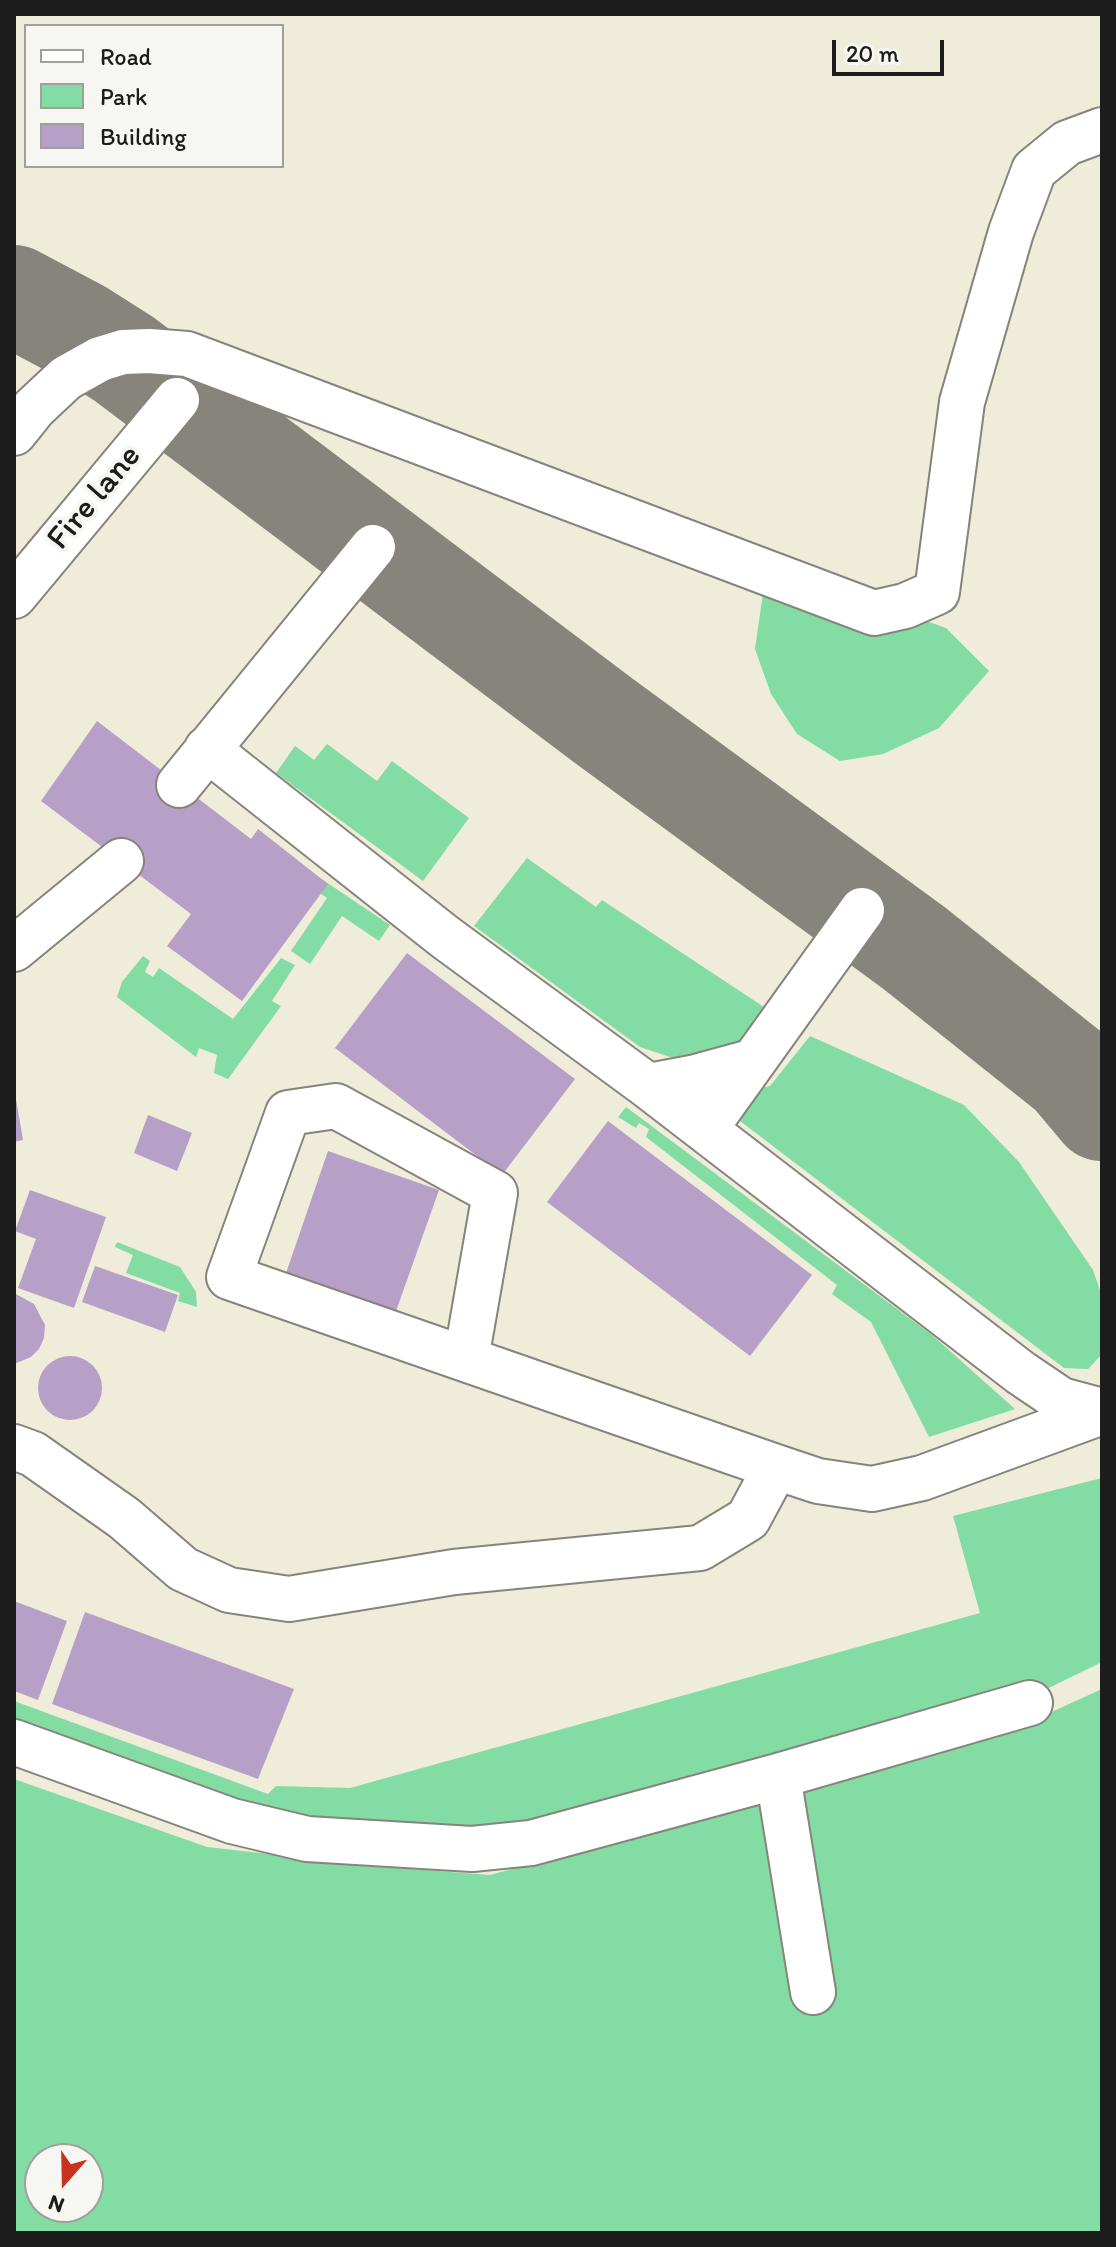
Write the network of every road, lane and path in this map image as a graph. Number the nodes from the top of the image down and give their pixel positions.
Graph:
1 (1102, 130) edge
2 (177, 400) dead end
3 (14, 433) edge
4 (373, 547) dead end
5 (14, 596) edge
6 (207, 749) junction
7 (179, 785) dead end
8 (121, 861) dead end
9 (862, 910) dead end
10 (14, 949) edge
11 (751, 1062) junction
12 (648, 1086) junction
13 (705, 1129) junction
14 (466, 1359) junction
15 (1102, 1412) edge
16 (14, 1447) edge
17 (776, 1467) junction
18 (1030, 1703) dead end
19 (14, 1742) edge
20 (778, 1776) junction
21 (813, 1992) dead end

1 - 3 lane
2 - 5 lane, Fire lane
4 - 6 lane
6 - 7 lane
6 - 12 lane
8 - 10 lane
9 - 11 lane
11 - 12 lane
11 - 13 lane
12 - 13 lane
13 - 15 lane
14 - 14 lane
14 - 17 lane
15 - 17 lane
16 - 17 lane
18 - 20 lane
19 - 20 lane
20 - 21 lane

